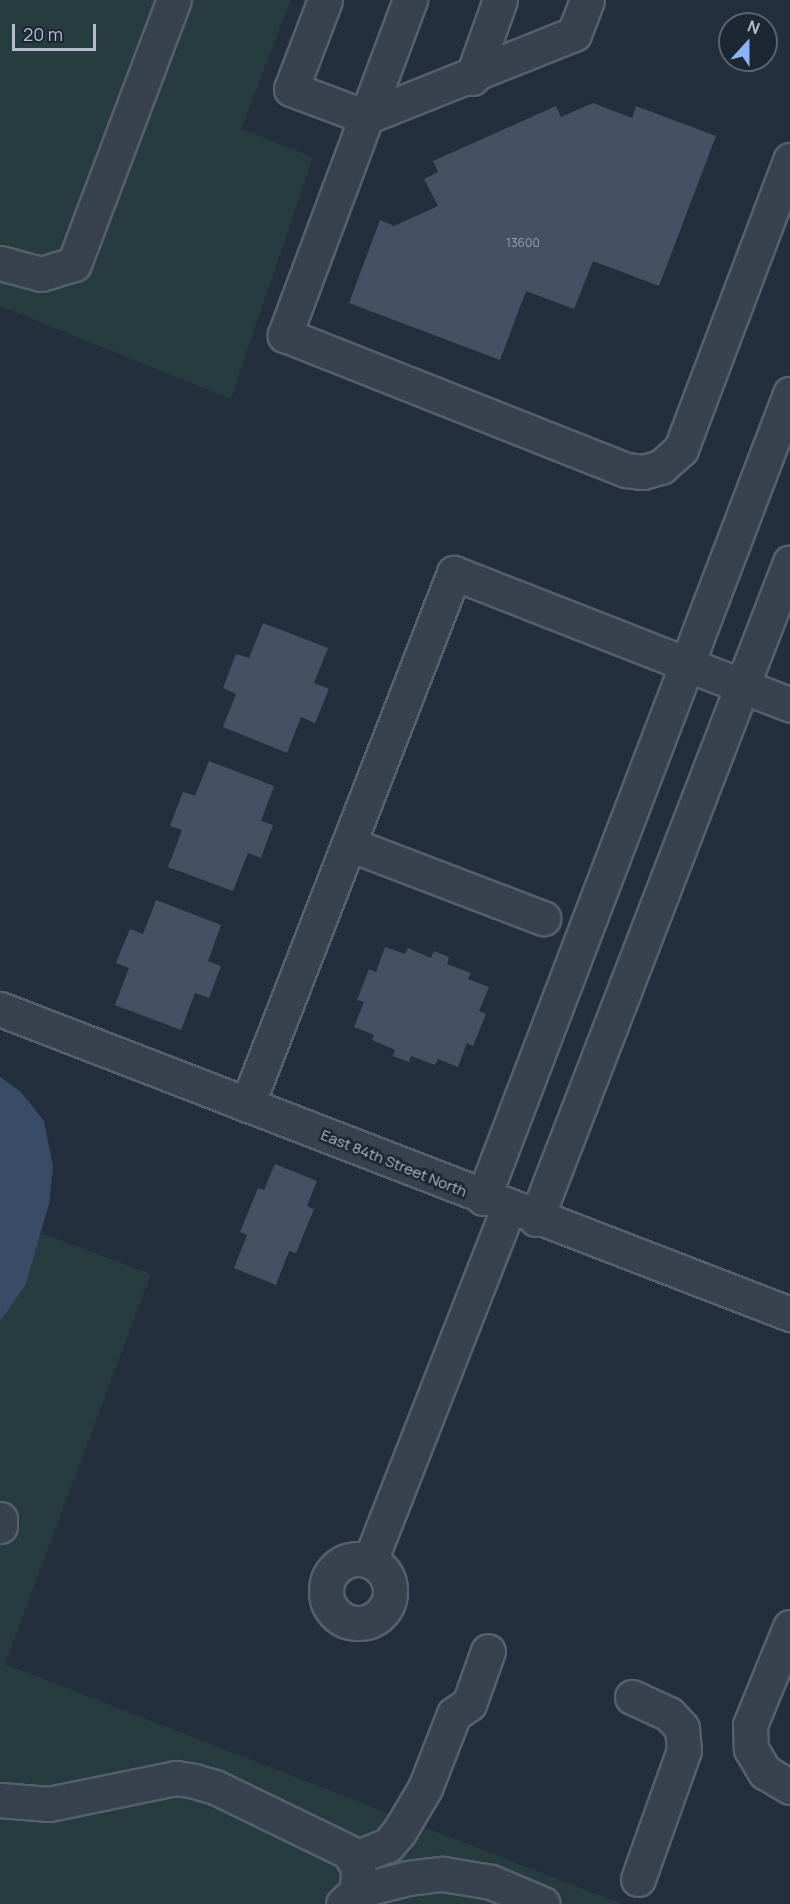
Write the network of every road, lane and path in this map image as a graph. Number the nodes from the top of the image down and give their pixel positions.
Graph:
1 (174, 0) edge
2 (325, 0) edge
3 (410, 0) edge
4 (500, 0) edge
5 (587, 0) edge
6 (472, 78) junction
7 (366, 117) junction
8 (790, 160) edge
9 (0, 263) edge
10 (790, 394) edge
11 (790, 562) edge
12 (689, 666) junction
13 (742, 687) junction
14 (790, 705) edge
15 (349, 844) junction
16 (543, 918) dead end
17 (0, 1009) edge
18 (247, 1105) junction
19 (509, 1208) junction
20 (790, 1314) edge
21 (0, 1520) edge
22 (0, 1527) edge
23 (370, 1561) dead end
24 (790, 1627) edge
25 (488, 1651) dead end
26 (632, 1696) dead end
27 (790, 1787) edge
28 (0, 1800) edge
29 (353, 1859) junction
30 (638, 1879) dead end
31 (350, 1898) edge
32 (543, 1904) edge

1 - 9 street
2 - 7 street
3 - 7 street
4 - 6 street
5 - 6 street
6 - 7 street
7 - 8 street
10 - 12 street
11 - 13 street
12 - 13 street
12 - 15 street
12 - 19 street
13 - 14 street
13 - 19 street
15 - 16 street
15 - 18 street
17 - 18 street, East 84th Street North
18 - 19 street, East 84th Street North
19 - 20 street, East 84th Street North
19 - 23 street
21 - 22 street
24 - 27 street
25 - 29 street
26 - 30 street
28 - 29 street
29 - 31 street
31 - 32 street

